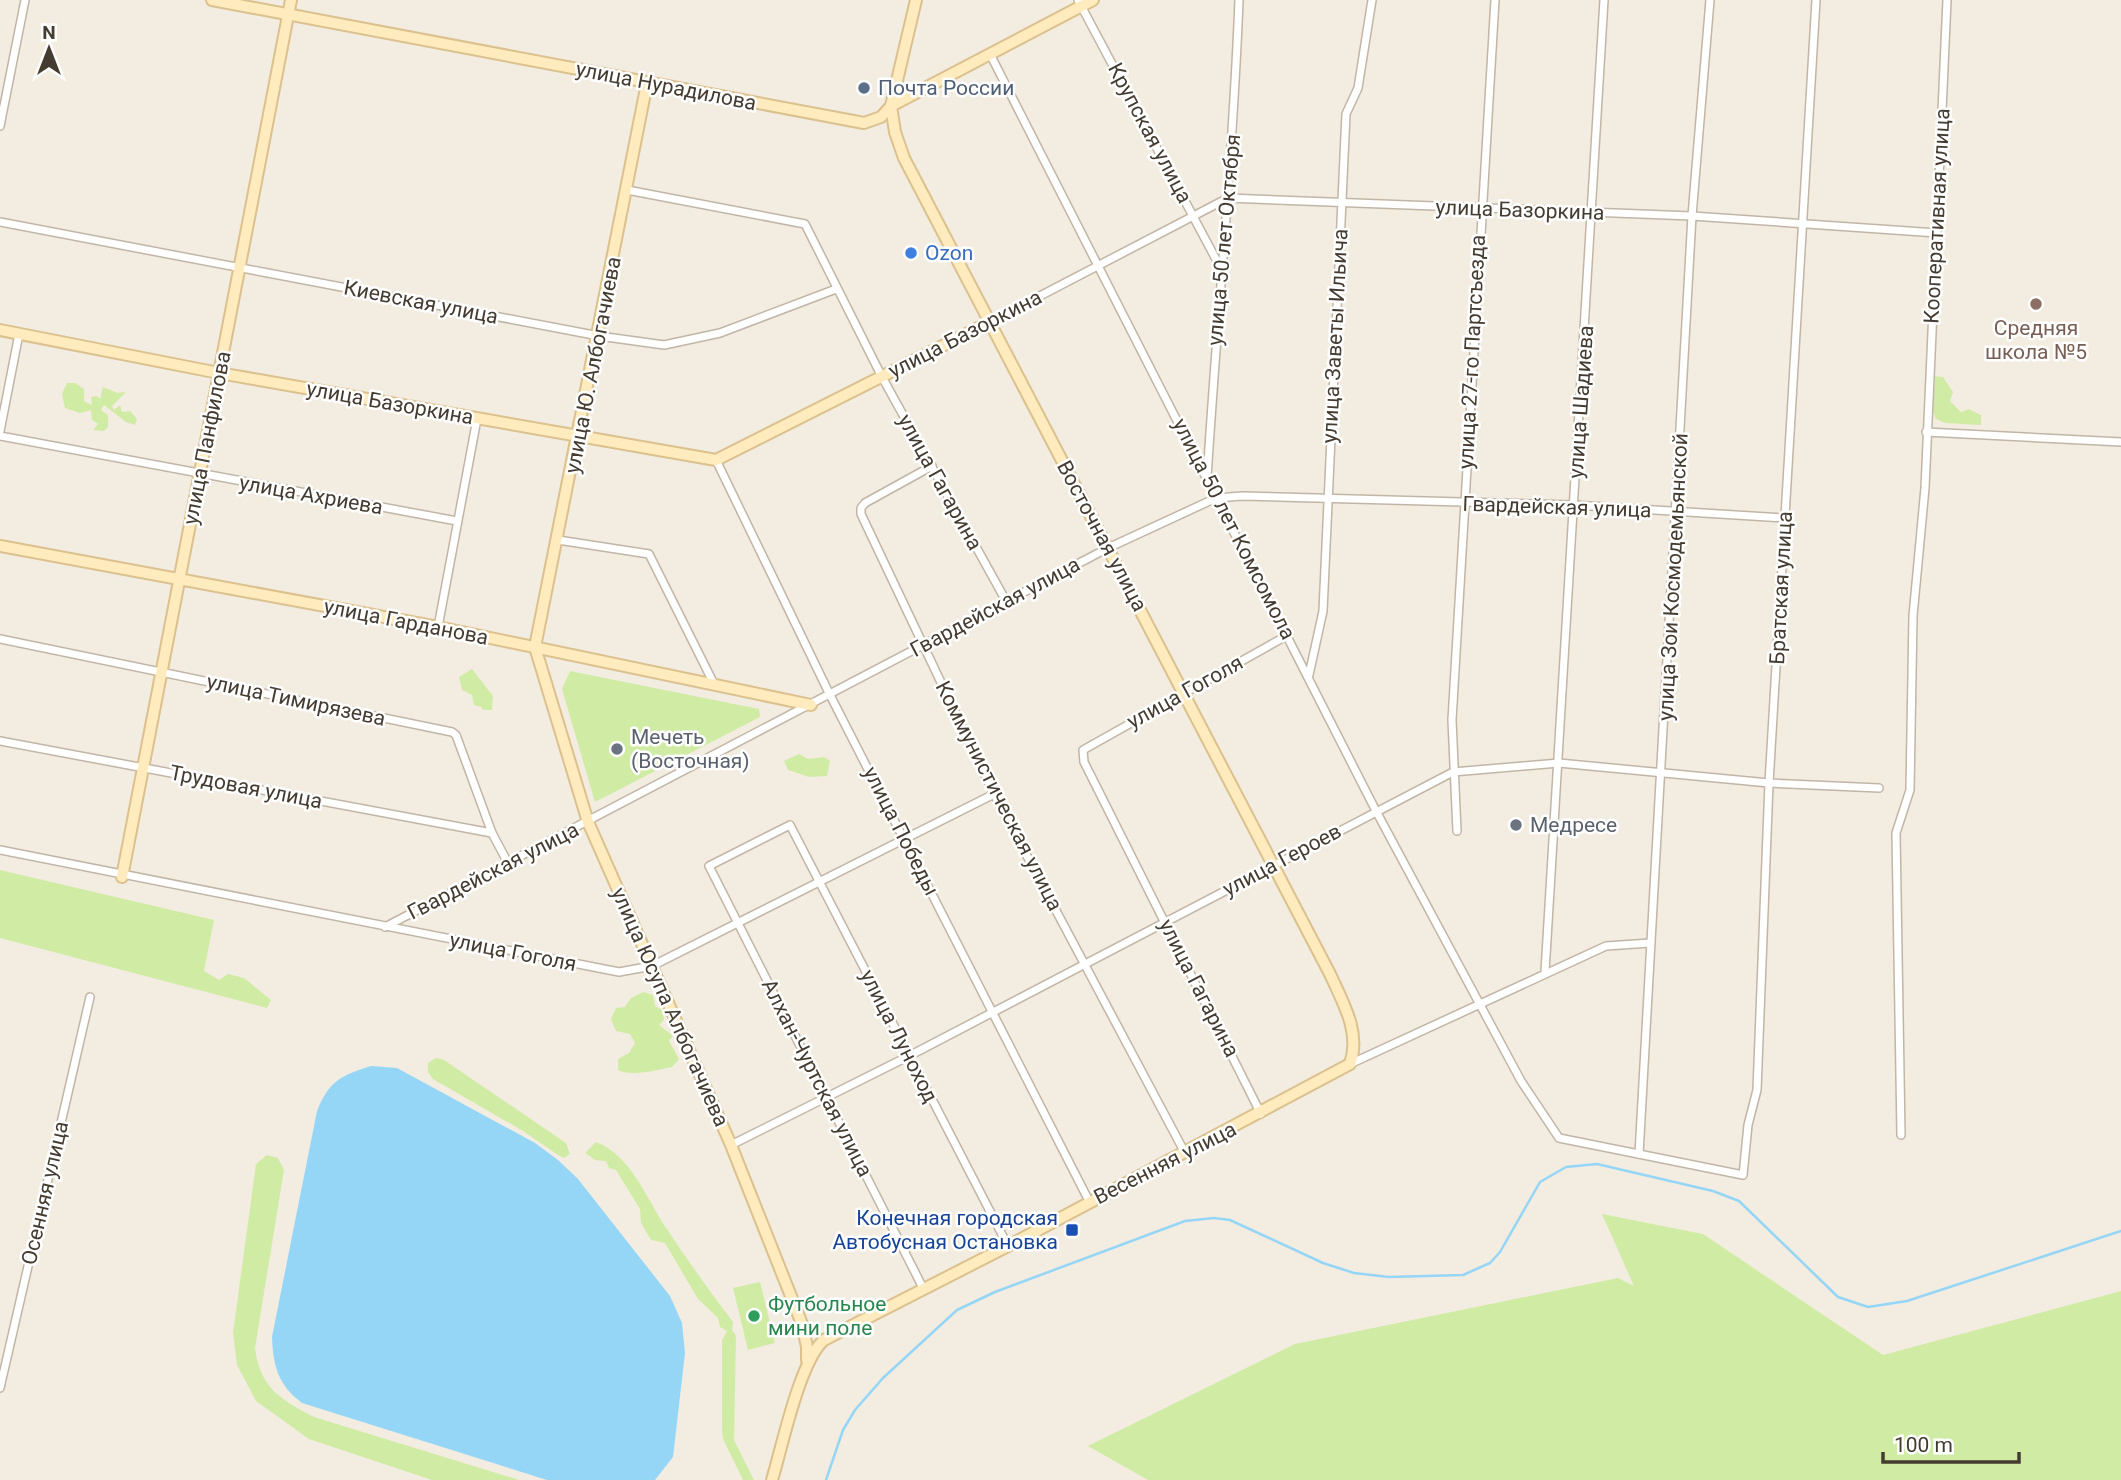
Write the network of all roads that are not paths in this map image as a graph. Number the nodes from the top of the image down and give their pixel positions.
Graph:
1 (25, 0) edge
2 (212, 0) edge
3 (291, 0) edge
4 (916, 0) edge
5 (1093, 0) edge
6 (1239, 0) edge
7 (1372, 0) edge
8 (1495, 0) edge
9 (1604, 0) edge
10 (1710, 0) edge
11 (1816, 0) edge
12 (1947, 0) edge
13 (1079, 3) edge
14 (288, 15) junction
15 (990, 54) junction
16 (647, 83) junction
17 (891, 106) junction
18 (872, 122) junction
19 (0, 126) edge
20 (895, 132) junction
21 (627, 190) junction
22 (1228, 198) junction
23 (1342, 202) junction
24 (1480, 208) junction
25 (1593, 213) junction
26 (1194, 216) junction
27 (1692, 216) junction
28 (0, 222) edge
29 (1804, 224) junction
30 (1937, 233) junction
31 (1100, 264) junction
32 (1220, 267) junction
33 (240, 268) junction
34 (836, 289) junction
35 (990, 322) junction
36 (0, 330) edge
37 (19, 334) junction
38 (599, 336) junction
39 (219, 373) junction
40 (882, 377) junction
41 (477, 419) junction
42 (1926, 432) junction
43 (0, 433) edge
44 (579, 436) junction
45 (2121, 442) edge
46 (716, 460) junction
47 (932, 466) junction
48 (200, 475) junction
49 (1206, 480) junction
50 (1216, 498) junction
51 (1328, 499) junction
52 (1464, 504) junction
53 (1574, 505) junction
54 (1678, 511) junction
55 (1784, 517) junction
56 (457, 521) junction
57 (558, 540) junction
58 (0, 546) edge
59 (1108, 548) junction
60 (180, 580) junction
61 (1006, 601) junction
62 (438, 627) junction
63 (1288, 635) junction
64 (0, 639) edge
65 (924, 644) junction
66 (535, 647) junction
67 (163, 672) junction
68 (1310, 675) junction
69 (714, 684) junction
70 (1184, 692) junction
71 (830, 695) junction
72 (811, 705) junction
73 (0, 741) edge
74 (1083, 750) joint
75 (1559, 762) junction
76 (144, 768) junction
77 (1662, 771) junction
78 (1453, 772) junction
79 (1769, 783) junction
80 (1879, 788) dead end
81 (994, 794) junction
82 (1377, 811) junction
83 (588, 822) junction
84 (1457, 831) dead end
85 (492, 833) junction
86 (905, 839) junction
87 (0, 850) edge
88 (508, 863) junction
89 (1271, 865) junction
90 (709, 866) joint
91 (122, 877) junction
92 (820, 880) junction
93 (1165, 921) junction
94 (738, 923) junction
95 (384, 927) junction
96 (1650, 943) junction
97 (1085, 964) junction
98 (652, 966) junction
99 (1545, 972) junction
100 (90, 997) dead end
101 (1480, 1003) junction
102 (994, 1012) junction
103 (909, 1056) junction
104 (1350, 1064) junction
105 (826, 1097) junction
106 (1261, 1114) junction
107 (1901, 1135) dead end
108 (731, 1145) junction
109 (1185, 1153) junction
110 (1639, 1154) junction
111 (1743, 1175) joint
112 (1089, 1201) junction
113 (1009, 1246) junction
114 (924, 1290) junction
115 (806, 1366) junction
116 (0, 1388) edge
117 (772, 1480) edge

1 - 19 street
2 - 14 street, улица Нурадилова
3 - 14 street, улица Панфилова
4 - 17 street, Восточная улица
5 - 13 street
6 - 22 street, улица 50 лет Октября
7 - 23 street, улица Заветы Ильича
8 - 24 street, улица 27-го Партсъезда
9 - 25 street, улица Шадиева
10 - 27 street, улица Зои Космодемьянской
11 - 29 street, Братская улица
12 - 30 street, Кооперативная улица
13 - 15 street
13 - 26 street, Крупская улица
14 - 16 street, улица Нурадилова
14 - 33 street, улица Панфилова
15 - 17 street
15 - 31 street, улица 50 лет Комсомола
16 - 18 street, улица Нурадилова
16 - 21 street, улица Ю. Албогачиева
17 - 18 street
17 - 20 street, Восточная улица
18 - 20 street, улица Нурадилова
20 - 35 street, Восточная улица
21 - 34 street, улица Гагарина
21 - 38 street, улица Ю. Албогачиева
22 - 23 street, улица Базоркина
22 - 26 street, улица Базоркина
22 - 32 street, улица 50 лет Октября
23 - 24 street, улица Базоркина
23 - 51 street, улица Заветы Ильича
24 - 25 street, улица Базоркина
24 - 52 street, улица 27-го Партсъезда
25 - 27 street, улица Базоркина
25 - 53 street, улица Шадиева
26 - 31 street, улица Базоркина
26 - 32 street, Крупская улица
27 - 29 street, улица Базоркина
27 - 54 street, улица Зои Космодемьянской
28 - 33 street, Киевская улица
29 - 30 street, улица Базоркина
29 - 55 street, Братская улица
30 - 42 street, Кооперативная улица
31 - 35 street, улица Базоркина
31 - 49 street, улица 50 лет Комсомола
32 - 49 street, улица 50 лет Октября
33 - 38 street, Киевская улица
33 - 39 street, улица Панфилова
34 - 38 street, Киевская улица
34 - 40 street, улица Гагарина
35 - 40 street, улица Базоркина
35 - 59 street, Восточная улица
36 - 37 street, улица Базоркина
37 - 39 street, улица Базоркина
37 - 43 street
38 - 44 street, улица Ю. Албогачиева
39 - 41 street, улица Базоркина
39 - 48 street, улица Панфилова
40 - 46 street, улица Базоркина
40 - 47 street, улица Гагарина
41 - 44 street, улица Базоркина
41 - 56 street
42 - 45 street
42 - 107 street, Кооперативная улица
43 - 48 street, улица Ахриева
44 - 46 street, улица Базоркина
44 - 57 street, улица Ю. Албогачиева
46 - 71 street, улица Победы
47 - 61 street, улица Гагарина
47 - 65 street, Коммунистическая улица
48 - 56 street, улица Ахриева
48 - 60 street, улица Панфилова
49 - 50 street, улица 50 лет Комсомола
50 - 51 street, Гвардейская улица
50 - 59 street, Гвардейская улица
50 - 63 street, улица 50 лет Комсомола
51 - 52 street, Гвардейская улица
51 - 68 street, улица Заветы Ильича
52 - 53 street, Гвардейская улица
52 - 78 street, улица 27-го Партсъезда
53 - 54 street, Гвардейская улица
53 - 75 street, улица Шадиева
54 - 55 street, Гвардейская улица
54 - 77 street, улица Зои Космодемьянской
55 - 79 street, Братская улица
56 - 62 street
57 - 66 street, улица Ю. Албогачиева
57 - 69 street
58 - 60 street, улица Гарданова
59 - 61 street, Гвардейская улица
59 - 70 street, Восточная улица
60 - 62 street, улица Гарданова
60 - 67 street, улица Панфилова
61 - 65 street, Гвардейская улица
62 - 66 street, улица Гарданова
63 - 68 street, улица 50 лет Комсомола
63 - 70 street, улица Гоголя
64 - 67 street, улица Тимирязева
65 - 71 street, Гвардейская улица
65 - 81 street, Коммунистическая улица
66 - 69 street, улица Гарданова
66 - 83 street, улица Юсупа Албогачиева
67 - 76 street, улица Панфилова
67 - 85 street, улица Тимирязева
68 - 82 street, улица 50 лет Комсомола
69 - 72 street, улица Гарданова
70 - 74 street, улица Гоголя
70 - 89 street, Восточная улица
71 - 72 street, Гвардейская улица
71 - 86 street, улица Победы
72 - 83 street, Гвардейская улица
73 - 76 street, Трудовая улица
74 - 93 street, улица Гагарина
75 - 77 street, улица Героев
75 - 78 street, улица Героев
75 - 99 street, улица Шадиева
76 - 85 street, Трудовая улица
76 - 91 street, улица Панфилова
77 - 79 street, улица Героев
77 - 96 street, улица Зои Космодемьянской
78 - 82 street, улица Героев
78 - 84 street, улица 27-го Партсъезда
79 - 80 street, улица Героев
79 - 111 street, Братская улица
81 - 86 street, улица Гоголя
81 - 97 street, Коммунистическая улица
82 - 89 street, улица Героев
82 - 101 street, улица 50 лет Комсомола
83 - 88 street, Гвардейская улица
83 - 98 street, улица Юсупа Албогачиева
85 - 88 street, улица Тимирязева
86 - 92 street, улица Гоголя
86 - 102 street, улица Победы
87 - 91 street, улица Гоголя
88 - 95 street, Гвардейская улица
89 - 93 street, улица Героев
89 - 104 street, Восточная улица
90 - 92 street, улица Луноход
90 - 94 street, Алхан-Чуртская улица
91 - 95 street, улица Гоголя
92 - 94 street, улица Гоголя
92 - 103 street, улица Луноход
93 - 97 street, улица Героев
93 - 106 street, улица Гагарина
94 - 98 street, улица Гоголя
94 - 105 street, Алхан-Чуртская улица
95 - 98 street, улица Гоголя
96 - 99 street, Весенняя улица
96 - 110 street, улица Зои Космодемьянской
97 - 102 street, улица Героев
97 - 109 street, Коммунистическая улица
98 - 108 street, улица Юсупа Албогачиева
99 - 101 street, Весенняя улица
100 - 116 street, Осенняя улица
101 - 104 street, Весенняя улица
101 - 110 street, улица 50 лет Комсомола
102 - 103 street, улица Героев
102 - 112 street, улица Победы
103 - 105 street, улица Героев
103 - 113 street, улица Луноход
104 - 106 street, Весенняя улица
105 - 108 street, улица Героев
105 - 114 street, Алхан-Чуртская улица
106 - 109 street, Весенняя улица
108 - 115 street, улица Юсупа Албогачиева
109 - 112 street, Весенняя улица
110 - 111 street, улица 50 лет Комсомола
112 - 113 street, Весенняя улица
113 - 114 street, Весенняя улица
114 - 115 street, Весенняя улица
115 - 117 street, Весенняя улица

